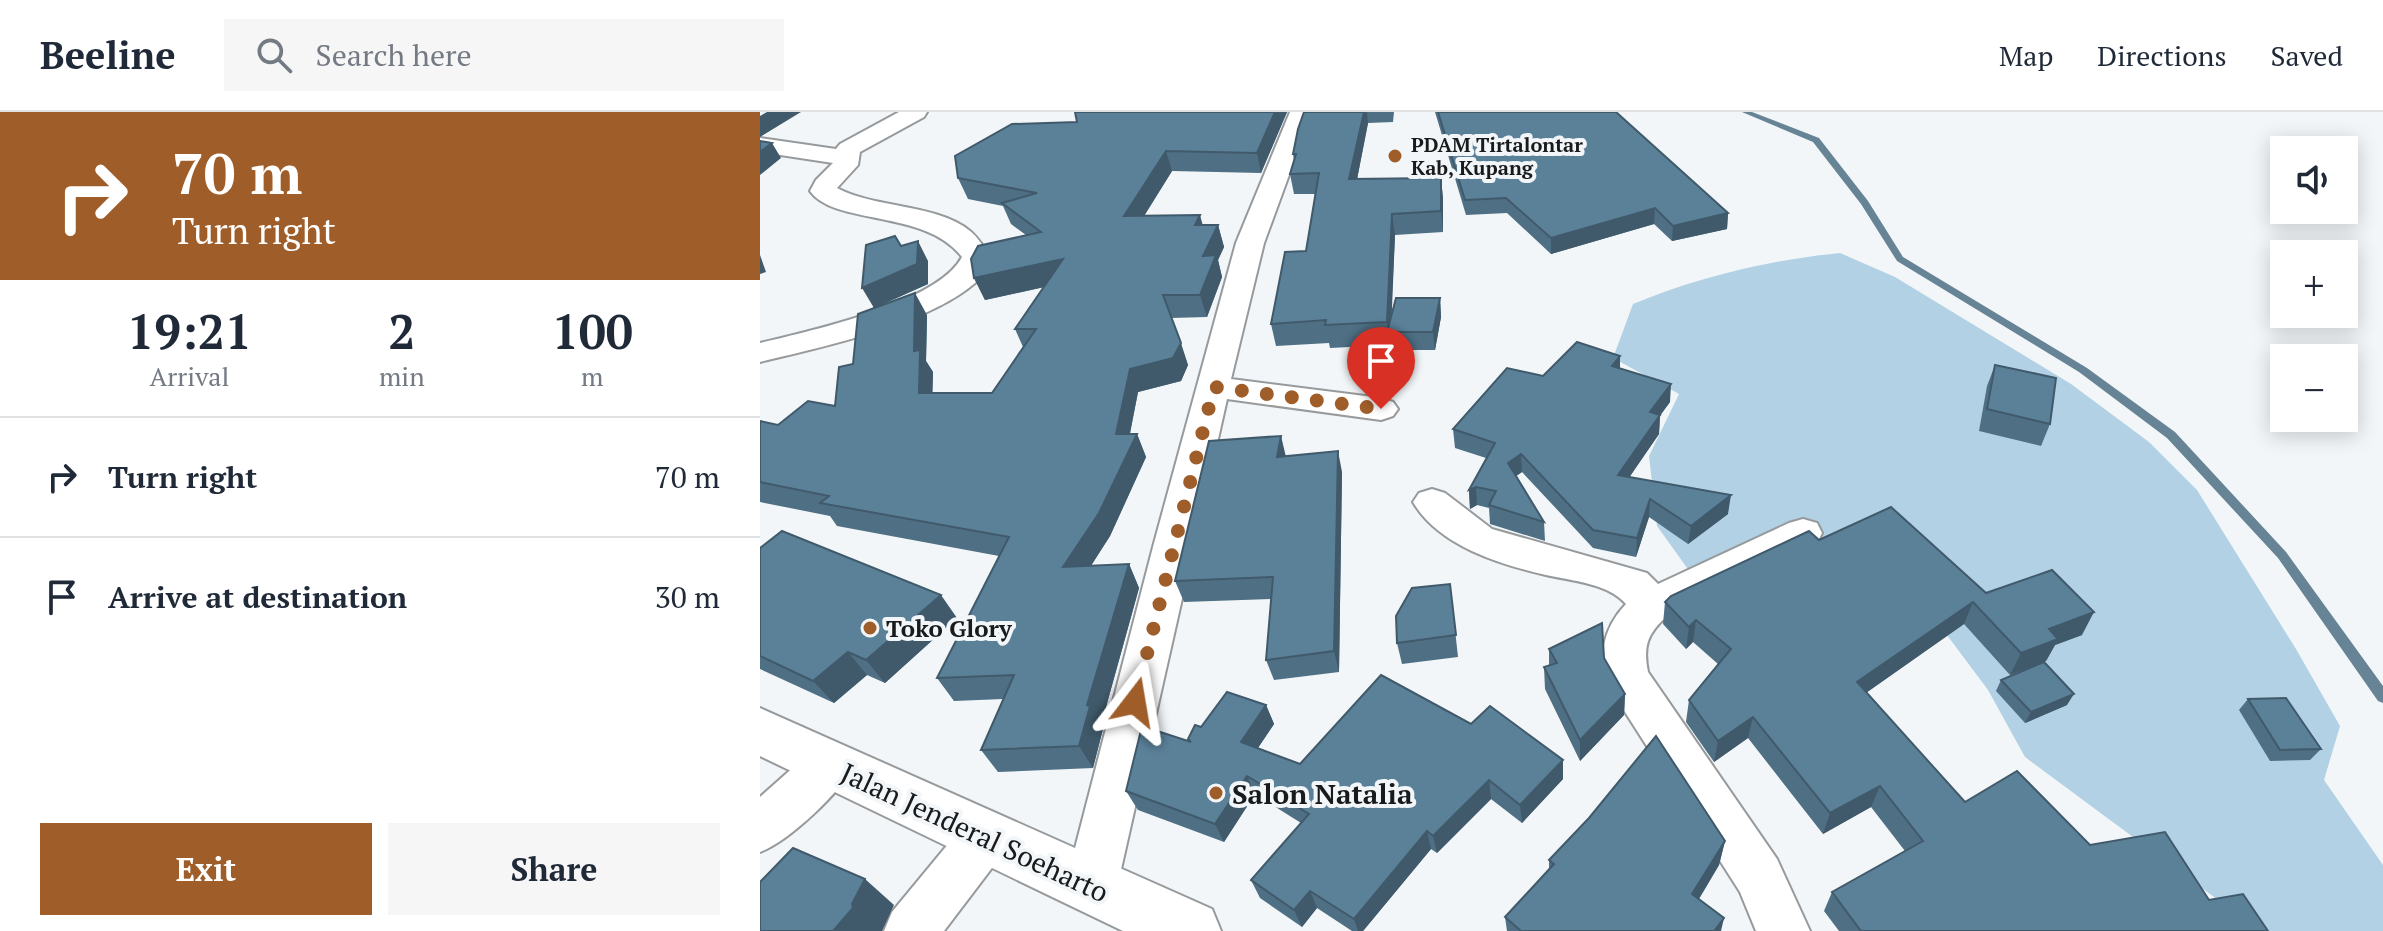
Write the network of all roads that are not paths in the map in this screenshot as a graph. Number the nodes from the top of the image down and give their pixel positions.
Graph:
1 (916, 112) edge
2 (1301, 112) edge
3 (763, 136) edge
4 (845, 158) junction
5 (760, 353) edge
6 (1214, 387) junction
7 (1381, 409) dead end
8 (1432, 502) dead end
9 (1803, 533) edge
10 (1652, 605) junction
11 (760, 731) edge
12 (831, 764) junction
13 (760, 829) edge
14 (986, 836) junction
15 (1091, 887) junction
16 (911, 931) edge
17 (1190, 931) edge
18 (1783, 931) edge

1 - 4 street
2 - 6 street
3 - 4 street
4 - 5 street
6 - 7 street
6 - 15 street
8 - 10 street
9 - 10 street
10 - 18 street
11 - 12 main road, Jalan Jenderal Soeharto
12 - 13 street
12 - 14 main road, Jalan Jenderal Soeharto
14 - 15 main road, Jalan Jenderal Soeharto
14 - 16 street
15 - 17 main road, Jalan Jenderal Soeharto

